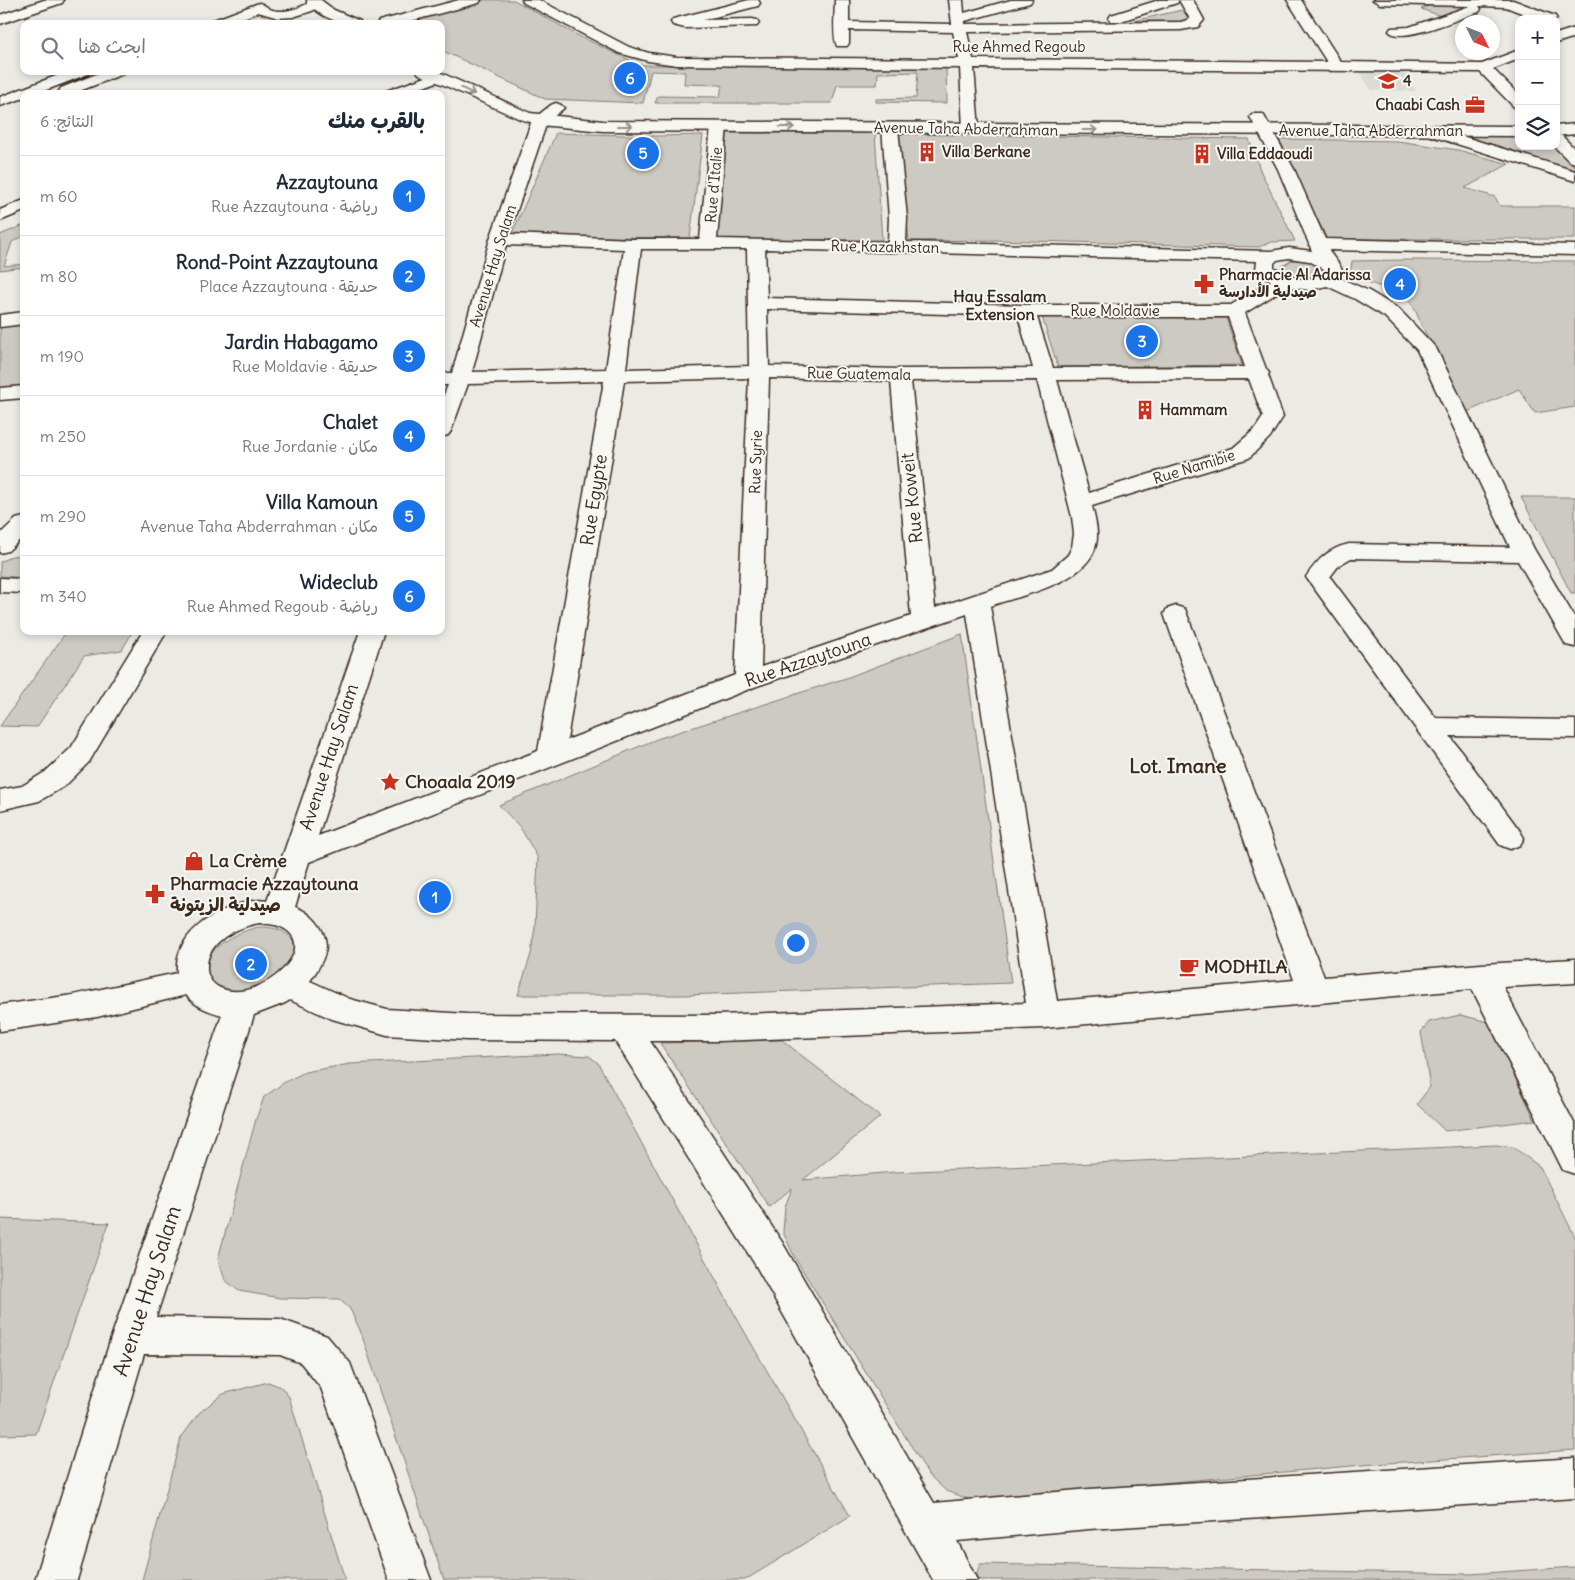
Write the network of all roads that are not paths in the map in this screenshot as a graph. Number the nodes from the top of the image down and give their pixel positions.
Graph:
1 (474, 0) edge
2 (529, 0) edge
3 (842, 0) edge
4 (956, 0) edge
5 (1025, 0) edge
6 (1172, 0) edge
7 (1186, 0) edge
8 (1294, 0) edge
9 (1380, 0) edge
10 (52, 1) edge
11 (316, 1) edge
12 (753, 2) edge
13 (1499, 2) edge
14 (262, 3) edge
15 (283, 13) junction
16 (1538, 15) edge
17 (0, 20) edge
18 (225, 20) edge
19 (259, 20) edge
20 (314, 20) edge
21 (346, 20) edge
22 (399, 20) edge
23 (1560, 22) edge
24 (959, 24) junction
25 (841, 26) junction
26 (1092, 26) junction
27 (1575, 28) edge
28 (1396, 31) dead end
29 (1575, 32) edge
30 (1560, 38) edge
31 (1515, 56) edge
32 (843, 62) junction
33 (967, 63) junction
34 (1336, 65) junction
35 (1484, 68) junction
36 (72, 75) edge
37 (108, 75) edge
38 (428, 75) edge
39 (432, 75) edge
40 (32, 90) edge
41 (70, 90) edge
42 (399, 90) edge
43 (20, 95) edge
44 (1515, 100) edge
45 (537, 101) dead end
46 (0, 102) edge
47 (556, 108) junction
48 (20, 110) edge
49 (0, 117) edge
50 (1575, 119) edge
51 (540, 120) junction
52 (1515, 120) edge
53 (1560, 120) edge
54 (970, 123) junction
55 (1263, 124) junction
56 (719, 126) junction
57 (890, 128) junction
58 (1575, 130) edge
59 (1560, 131) edge
60 (1433, 132) junction
61 (1515, 132) edge
62 (1560, 143) edge
63 (1575, 158) edge
64 (1575, 176) edge
65 (20, 207) edge
66 (0, 216) edge
67 (499, 239) junction
68 (633, 244) junction
69 (708, 244) junction
70 (756, 244) junction
71 (897, 248) junction
72 (1575, 250) edge
73 (1271, 256) junction
74 (1324, 262) junction
75 (1285, 281) junction
76 (756, 303) junction
77 (1026, 311) junction
78 (1235, 311) junction
79 (20, 318) edge
80 (0, 321) edge
81 (759, 372) junction
82 (1046, 373) junction
83 (1259, 373) junction
84 (615, 374) junction
85 (900, 375) junction
86 (450, 379) edge
87 (20, 392) edge
88 (0, 394) edge
89 (445, 408) edge
90 (1080, 503) junction
91 (20, 528) edge
92 (0, 546) edge
93 (1526, 554) junction
94 (0, 585) edge
95 (20, 586) edge
96 (977, 602) junction
97 (1566, 607) edge
98 (1176, 614) dead end
99 (924, 620) junction
100 (153, 635) edge
101 (371, 635) edge
102 (1575, 639) edge
103 (748, 680) junction
104 (1430, 727) junction
105 (1575, 729) edge
106 (551, 756) junction
107 (0, 800) edge
108 (1510, 838) dead end
109 (297, 855) junction
110 (278, 912) junction
111 (1575, 971) edge
112 (1481, 976) junction
113 (193, 981) junction
114 (289, 985) junction
115 (1314, 991) junction
116 (242, 1003) junction
117 (1044, 1015) junction
118 (0, 1018) edge
119 (624, 1028) junction
120 (1575, 1159) edge
121 (131, 1335) junction
122 (1575, 1478) edge
123 (924, 1524) junction
124 (56, 1580) edge
125 (410, 1580) edge
126 (956, 1580) edge

1 - 22 street
2 - 32 street, Rue Ahmed Regoub
3 - 25 street
4 - 24 street
5 - 24 street
6 - 26 street
7 - 26 street
8 - 34 street
9 - 13 street
10 - 17 street
11 - 15 street
11 - 21 street
12 - 12 street
13 - 16 street
13 - 28 street
14 - 15 street
14 - 18 street
15 - 19 street
15 - 20 street
23 - 27 street
24 - 25 street
24 - 26 street
24 - 33 street
25 - 32 street
29 - 30 street
31 - 35 street, Rue Ahmed Regoub
32 - 33 street, Rue Ahmed Regoub
33 - 34 street, Rue Ahmed Regoub
33 - 54 street
34 - 35 street, Rue Ahmed Regoub
35 - 44 street
36 - 40 street
37 - 41 street
38 - 42 street
39 -> 51 street, Avenue Taha Abderrahman
43 - 46 street
45 - 47 street, Avenue Taha Abderrahman
47 - 51 street
47 - 54 street, Avenue Taha Abderrahman
48 - 49 street
50 - 53 street
51 -> 56 street, Avenue Taha Abderrahman
51 - 67 street, Avenue Hay Salam
52 - 55 street, Avenue Taha Abderrahman
54 - 55 street, Avenue Taha Abderrahman
54 - 57 street, Avenue Taha Abderrahman
55 - 60 street, Avenue Taha Abderrahman
55 - 74 street
56 -> 57 street, Avenue Taha Abderrahman
56 - 69 street, Rue d'Italie
57 - 71 street
58 - 59 street
60 - 61 street, Avenue Taha Abderrahman
60 - 64 street
62 - 63 street
65 - 66 street
67 - 68 street, Rue Kazakhstan
67 - 86 street, Avenue Hay Salam
68 - 69 street, Rue Kazakhstan
68 - 84 street, Rue Egypte
69 - 70 street, Rue Kazakhstan
70 - 71 street, Rue Kazakhstan
70 - 76 street, Rue Syrie
71 - 73 street, Rue Kazakhstan
72 - 74 street
73 - 74 street, Rue Kazakhstan
73 - 75 street
74 - 75 street
74 - 93 street
75 - 78 street
76 - 77 street, Rue Moldavie
76 - 81 street, Rue Syrie
77 - 78 street, Rue Moldavie
77 - 82 street, Rue Azzaytouna
78 - 83 street, Rue Namibie
79 - 80 street
81 - 84 street, Rue Guatemala
81 - 85 street, Rue Guatemala
81 - 103 street, Rue Syrie
82 - 83 street, Rue Guatemala
82 - 85 street, Rue Guatemala
82 - 90 street, Rue Azzaytouna
83 - 90 street, Rue Namibie
84 - 86 street, Rue Guatemala
84 - 106 street, Rue Egypte
85 - 99 street, Rue Koweit
86 - 89 street, Avenue Hay Salam
87 - 88 street
90 - 96 street, Rue Azzaytouna
91 - 92 street
93 - 97 street
93 - 104 street
94 - 95 street
96 - 99 street, Rue Azzaytouna
96 - 117 street
97 - 102 street
98 - 115 street
99 - 103 street, Rue Azzaytouna
100 - 107 street
101 - 109 street, Avenue Hay Salam
103 - 106 street, Rue Azzaytouna
104 - 105 street
104 - 108 street
106 - 109 street, Rue Azzaytouna
109 - 110 street, Avenue Hay Salam
110 - 113 street
110 - 114 street
111 - 112 street
112 - 115 street
112 - 120 street
113 - 116 street
113 - 118 street
114 - 116 street
114 - 119 street
115 - 117 street
116 - 121 street, Avenue Hay Salam
117 - 119 street
119 - 123 street
121 - 124 street, Avenue Hay Salam
121 - 125 street
122 - 123 street
123 - 126 street

